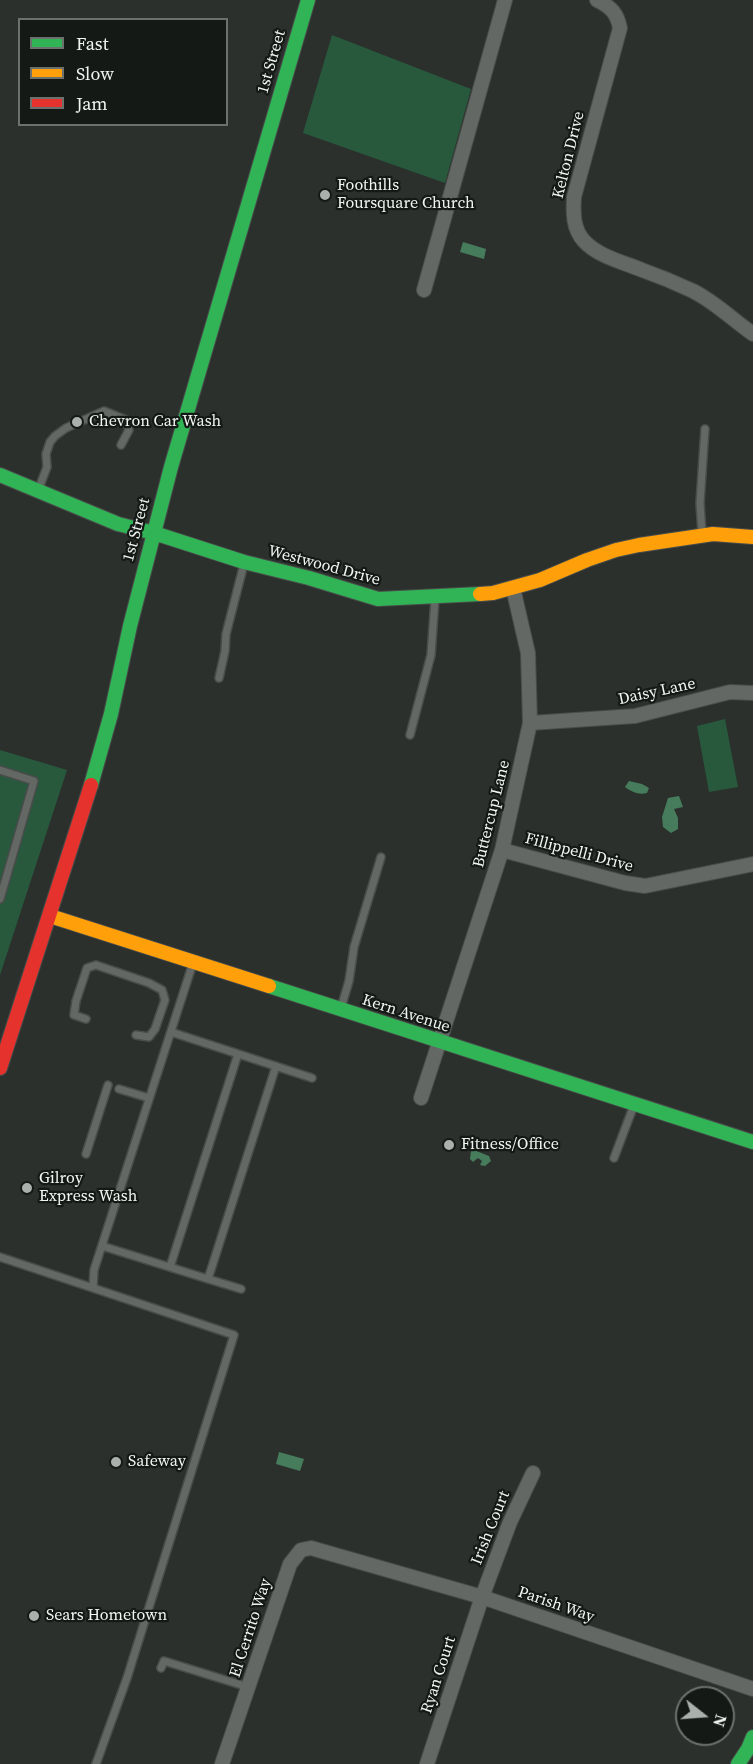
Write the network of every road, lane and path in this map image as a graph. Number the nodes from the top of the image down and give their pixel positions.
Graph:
1 (308, 0) edge
2 (505, 0) edge
3 (597, 0) edge
4 (424, 290) dead end
5 (753, 334) edge
6 (705, 429) dead end
7 (121, 445) dead end
8 (0, 476) edge
9 (37, 492) junction
10 (153, 533) junction
11 (703, 535) junction
12 (753, 537) edge
13 (244, 562) junction
14 (513, 588) junction
15 (435, 596) junction
16 (219, 678) dead end
17 (753, 693) edge
18 (530, 723) junction
19 (410, 735) dead end
20 (0, 770) edge
21 (502, 850) junction
22 (381, 857) dead end
23 (753, 864) edge
24 (0, 899) edge
25 (50, 916) junction
26 (193, 963) junction
27 (340, 1010) junction
28 (86, 1019) dead end
29 (171, 1032) junction
30 (136, 1035) dead end
31 (439, 1042) junction
32 (2, 1053) edge
33 (238, 1054) junction
34 (276, 1066) junction
35 (0, 1068) edge
36 (312, 1078) dead end
37 (108, 1085) dead end
38 (119, 1089) dead end
39 (149, 1098) junction
40 (421, 1098) dead end
41 (634, 1105) junction
42 (753, 1142) edge
43 (87, 1154) dead end
44 (614, 1158) dead end
45 (102, 1246) junction
46 (0, 1257) edge
47 (170, 1267) junction
48 (208, 1279) junction
49 (93, 1288) junction
50 (241, 1289) dead end
51 (533, 1473) dead end
52 (347, 1558) joint
53 (482, 1597) junction
54 (161, 1668) dead end
55 (248, 1688) junction
56 (753, 1689) edge
57 (753, 1737) edge
58 (96, 1764) edge
59 (222, 1764) edge
60 (427, 1764) edge
61 (738, 1764) edge

1 - 10 street, 1st Street
2 - 4 street
3 - 5 street, Kelton Drive
6 - 11 lane
7 - 9 lane
8 - 9 street, Westwood Drive
9 - 10 street, Westwood Drive
10 - 13 street, Westwood Drive
10 - 25 street, 1st Street
11 - 12 street, Westwood Drive
11 - 14 street, Westwood Drive
13 - 15 street, Westwood Drive
13 - 16 lane
14 - 15 street, Westwood Drive
14 - 18 street, Buttercup Lane
15 - 19 lane
17 - 18 street, Daisy Lane
18 - 21 street, Buttercup Lane
20 - 24 lane
21 - 23 street, Fillippelli Drive
21 - 31 street, Buttercup Lane
22 - 27 lane
25 - 26 street, Kern Avenue
25 - 32 street, 1st Street
26 - 27 street, Kern Avenue
26 - 29 lane
27 - 31 street, Kern Avenue
28 - 30 lane
29 - 33 lane
29 - 39 lane
31 - 40 street, Buttercup Lane
31 - 41 street, Kern Avenue
32 - 35 street, 1st Street
33 - 34 lane
33 - 47 lane
34 - 36 lane
34 - 48 lane
37 - 43 lane
38 - 39 lane
39 - 45 lane
41 - 42 street, Kern Avenue
41 - 44 lane
45 - 47 lane
45 - 49 lane
46 - 49 lane
47 - 48 lane
48 - 50 lane
49 - 58 lane
51 - 53 street, Irish Court
52 - 53 street, Parish Way
52 - 55 street, El Cerrito Way
53 - 56 street, Parish Way
53 - 60 street, Ryan Court
54 - 55 lane
55 - 59 street, El Cerrito Way
57 - 61 street

